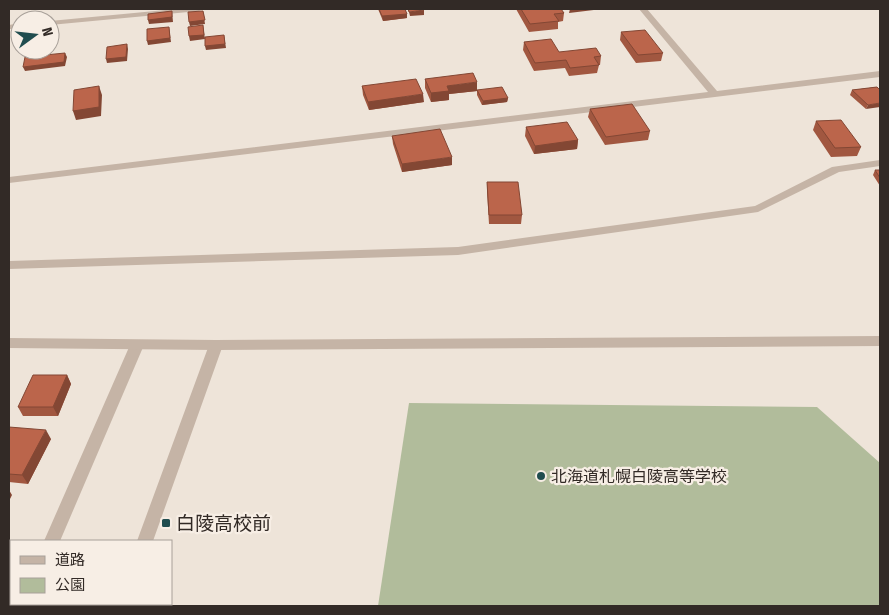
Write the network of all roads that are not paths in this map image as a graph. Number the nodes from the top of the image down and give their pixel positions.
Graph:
1 (199, 9) edge
2 (643, 9) edge
3 (60, 22) edge
4 (880, 74) edge
5 (714, 94) junction
6 (880, 163) edge
7 (9, 180) edge
8 (9, 265) edge
9 (880, 341) edge
10 (9, 344) edge
11 (137, 345) junction
12 (216, 345) junction
13 (52, 540) edge
14 (145, 540) edge

1 - 3 street
2 - 5 street
4 - 5 street
5 - 7 street
6 - 8 street
9 - 12 street
10 - 11 street
11 - 12 street
11 - 13 street
12 - 14 street

